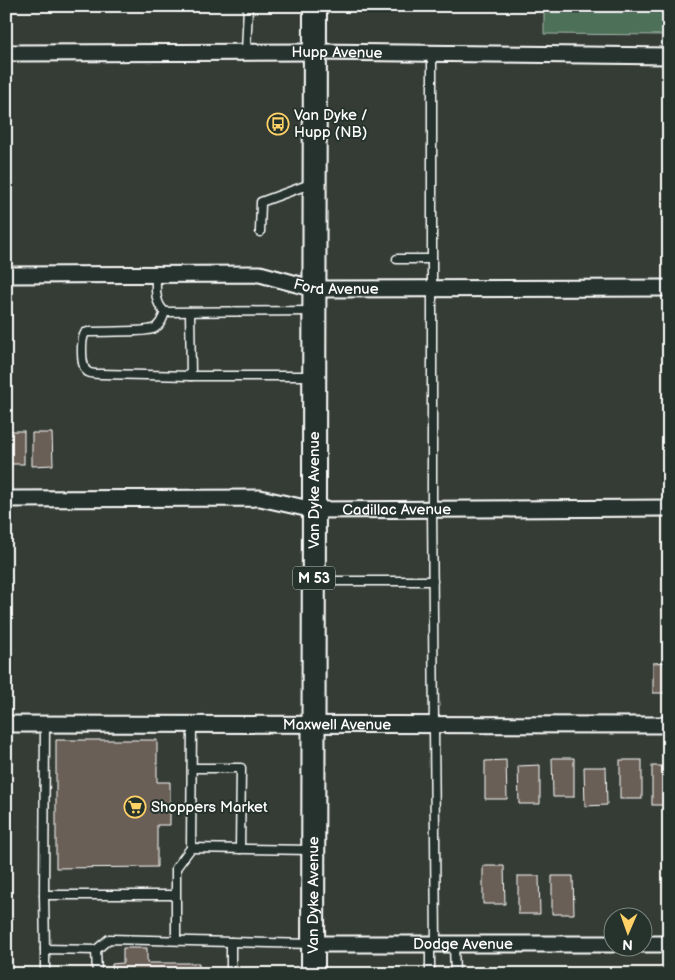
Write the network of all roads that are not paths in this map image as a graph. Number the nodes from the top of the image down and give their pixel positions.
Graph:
1 (248, 6) edge
2 (315, 6) edge
3 (315, 52) junction
4 (6, 53) edge
5 (246, 53) junction
6 (432, 54) junction
7 (669, 56) edge
8 (314, 182) junction
9 (260, 232) dead end
10 (397, 259) dead end
11 (432, 259) junction
12 (6, 274) edge
13 (156, 274) junction
14 (432, 288) junction
15 (669, 288) edge
16 (315, 289) junction
17 (315, 311) junction
18 (165, 312) junction
19 (190, 312) junction
20 (191, 376) junction
21 (314, 376) junction
22 (6, 499) edge
23 (669, 508) edge
24 (432, 509) junction
25 (314, 510) junction
26 (314, 581) junction
27 (433, 581) junction
28 (6, 724) edge
29 (46, 724) junction
30 (192, 724) junction
31 (314, 724) junction
32 (434, 724) junction
33 (669, 725) edge
34 (192, 768) junction
35 (190, 848) junction
36 (240, 849) junction
37 (314, 850) junction
38 (44, 895) junction
39 (175, 895) junction
40 (176, 940) junction
41 (231, 942) junction
42 (314, 944) junction
43 (433, 944) junction
44 (454, 944) junction
45 (602, 944) edge
46 (652, 944) edge
47 (669, 944) edge
48 (45, 949) junction
49 (96, 950) junction
50 (45, 974) edge
51 (96, 974) edge
52 (231, 974) edge
53 (313, 974) edge
54 (430, 974) edge
55 (455, 974) edge

1 - 5 lane
2 - 3 main road, Van Dyke Avenue / M 53
3 - 5 street, Hupp Avenue
3 - 6 street, Hupp Avenue
3 - 8 main road, Van Dyke Avenue / M 53
4 - 5 street, Hupp Avenue
6 - 7 street, Hupp Avenue
6 - 11 lane
8 - 9 lane
8 - 16 main road, Van Dyke Avenue / M 53
10 - 11 lane
11 - 14 lane
12 - 13 street, Ford Avenue
13 - 16 street, Ford Avenue
13 - 18 lane
14 - 15 street, Ford Avenue
14 - 16 street, Ford Avenue
14 - 24 lane
16 - 17 main road, Van Dyke Avenue / M 53
17 - 19 lane
17 - 21 main road, Van Dyke Avenue / M 53
18 - 19 lane
18 - 20 lane
19 - 20 lane
20 - 21 lane
21 - 25 main road, Van Dyke Avenue / M 53
22 - 25 street, Cadillac Avenue
23 - 24 street, Cadillac Avenue
24 - 25 street, Cadillac Avenue
24 - 27 lane
25 - 26 main road, Van Dyke Avenue / M 53
26 - 27 lane
26 - 31 main road, Van Dyke Avenue / M 53
27 - 32 lane
28 - 29 street, Maxwell Avenue
29 - 30 street, Maxwell Avenue
29 - 38 lane
30 - 31 street, Maxwell Avenue
30 - 34 lane
31 - 32 street, Maxwell Avenue
31 - 37 main road, Van Dyke Avenue / M 53
32 - 33 street, Maxwell Avenue
32 - 43 lane
34 - 35 lane
34 - 36 lane
35 - 36 lane
35 - 39 lane
36 - 37 lane
37 - 42 main road, Van Dyke Avenue / M 53
38 - 39 lane
38 - 48 lane
39 - 40 lane
40 - 41 lane
40 - 49 lane
41 - 42 lane
41 - 52 lane
42 - 43 street, Dodge Avenue
42 - 53 main road, Van Dyke Avenue / M 53
43 - 44 street, Dodge Avenue
43 - 54 lane
44 - 45 street, Dodge Avenue
44 - 55 lane
46 - 47 street
48 - 49 lane
48 - 50 lane
49 - 51 lane

